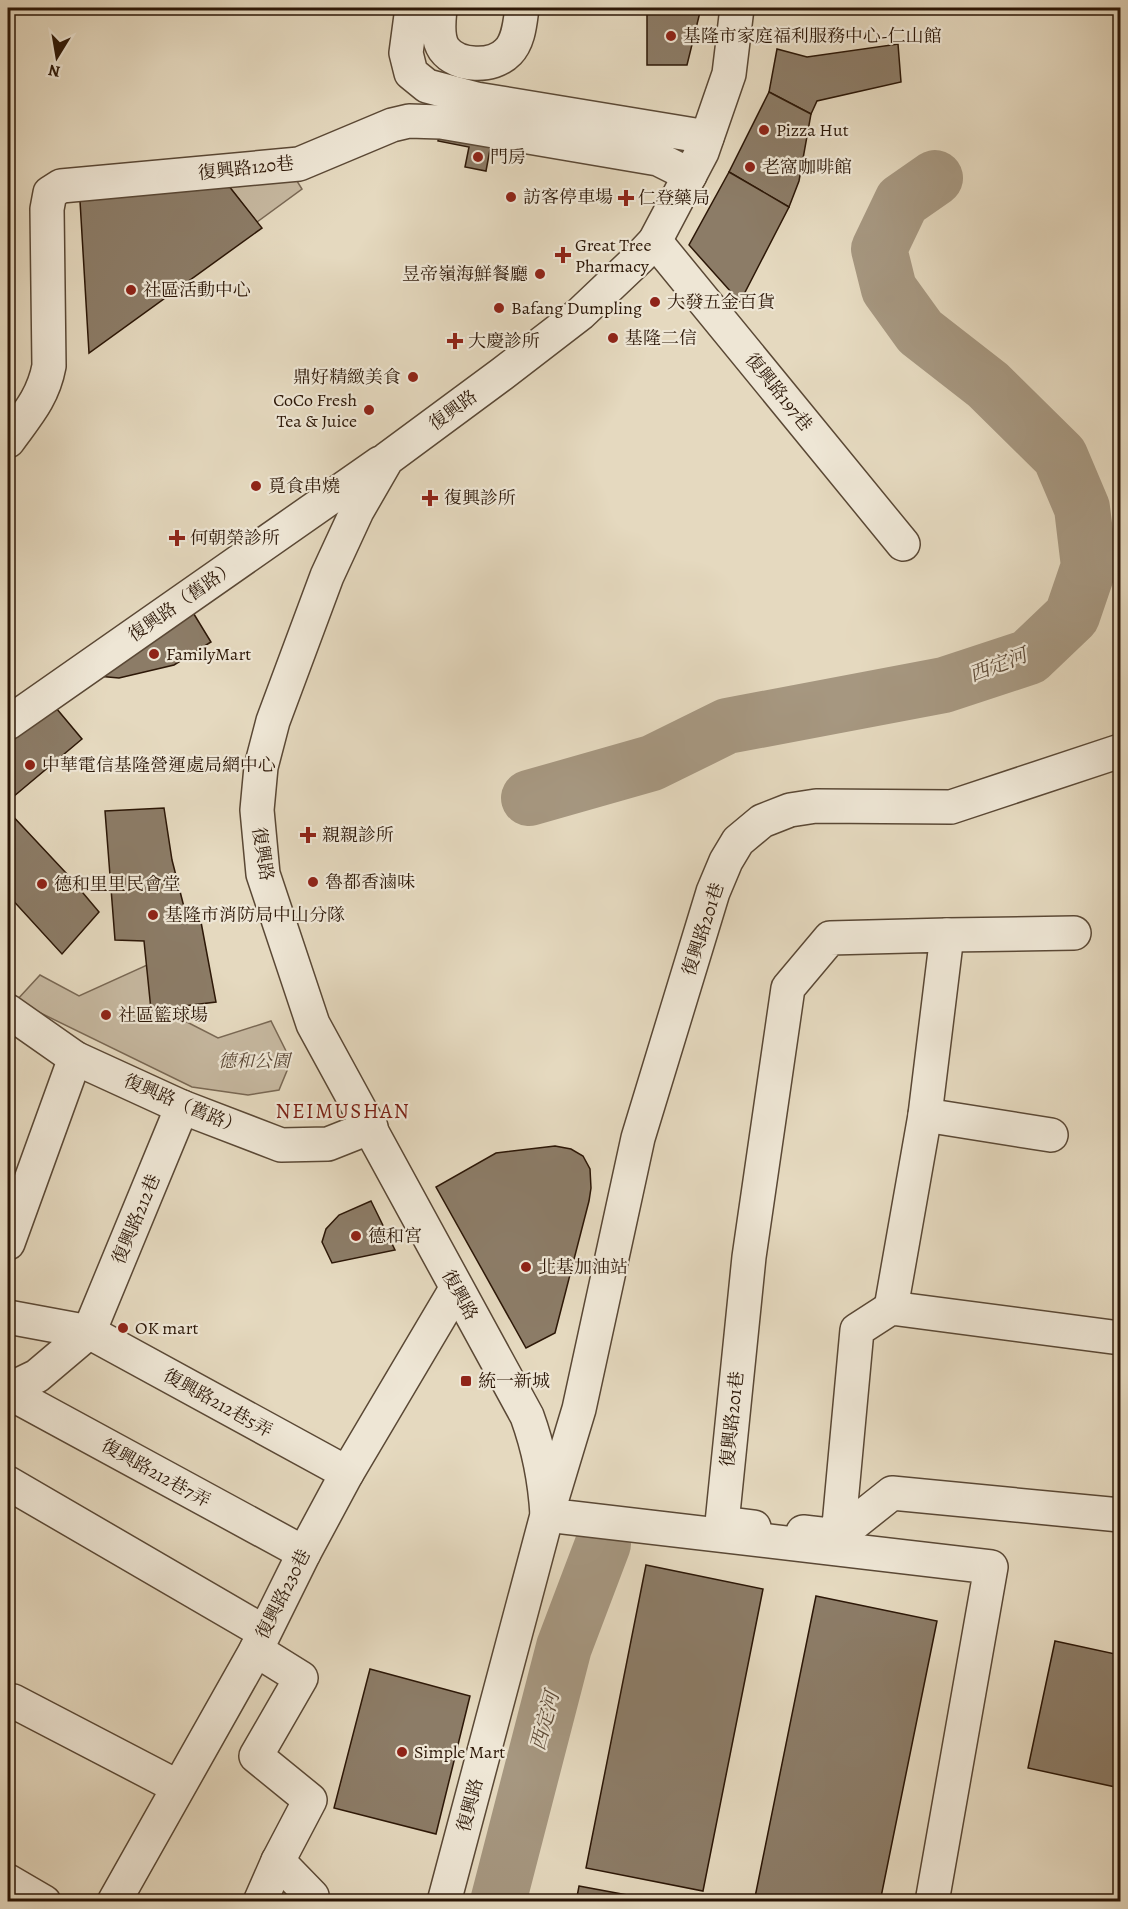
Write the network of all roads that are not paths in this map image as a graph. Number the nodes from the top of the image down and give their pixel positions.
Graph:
1 (412, 8) edge
2 (440, 8) edge
3 (522, 8) edge
4 (737, 8) edge
5 (707, 137) junction
6 (690, 175) junction
7 (655, 241) junction
8 (8, 441) edge
9 (387, 459) junction
10 (903, 544) dead end
11 (8, 723) edge
12 (1120, 752) edge
13 (1074, 933) dead end
14 (946, 935) junction
15 (8, 1011) edge
16 (75, 1058) junction
17 (182, 1107) junction
18 (925, 1114) junction
19 (371, 1127) junction
20 (1051, 1135) dead end
21 (8, 1243) edge
22 (456, 1289) junction
23 (891, 1308) junction
24 (8, 1317) edge
25 (89, 1332) junction
26 (1120, 1338) edge
27 (8, 1391) edge
28 (579, 1409) junction
29 (526, 1416) junction
30 (347, 1473) junction
31 (8, 1483) edge
32 (547, 1515) junction
33 (1120, 1515) edge
34 (838, 1536) junction
35 (304, 1553) junction
36 (260, 1641) junction
37 (13, 1701) dead end
38 (178, 1787) junction
39 (278, 1861) junction
40 (8, 1881) edge
41 (44, 1902) edge
42 (114, 1902) edge
43 (260, 1902) edge
44 (311, 1902) edge
45 (444, 1902) edge
46 (932, 1902) edge

1 - 5 street
2 - 3 street
4 - 5 street, 復興路
5 - 6 street, 復興路
6 - 7 street, 復興路
6 - 8 street, 復興路120巷
7 - 9 street, 復興路
7 - 10 street, 復興路197巷
9 - 11 street, 復興路（舊路）
9 - 19 street, 復興路
12 - 28 street, 復興路201巷
13 - 14 street, 復興路201巷
14 - 18 street
14 - 34 street, 復興路201巷
15 - 16 street, 復興路（舊路）
16 - 17 street, 復興路（舊路）
16 - 21 street
17 - 19 street, 復興路（舊路）
17 - 25 street, 復興路212巷
18 - 20 street
18 - 23 street
19 - 22 street, 復興路
22 - 29 street, 復興路
22 - 30 street, 復興路230巷
23 - 26 street
23 - 34 street
24 - 25 street
25 - 27 street, 復興路212巷
25 - 30 street, 復興路212巷5弄
27 - 35 street, 復興路212巷7弄
28 - 29 street
28 - 32 street, 復興路201巷
29 - 32 street, 復興路
30 - 35 street, 復興路230巷
31 - 36 street
32 - 45 street, 復興路
32 - 46 street
33 - 34 street
35 - 36 street, 復興路230巷
36 - 38 street, 復興路230巷
36 - 39 street
37 - 38 street
38 - 42 street, 復興路230巷
39 - 43 street
39 - 44 street
40 - 41 street

